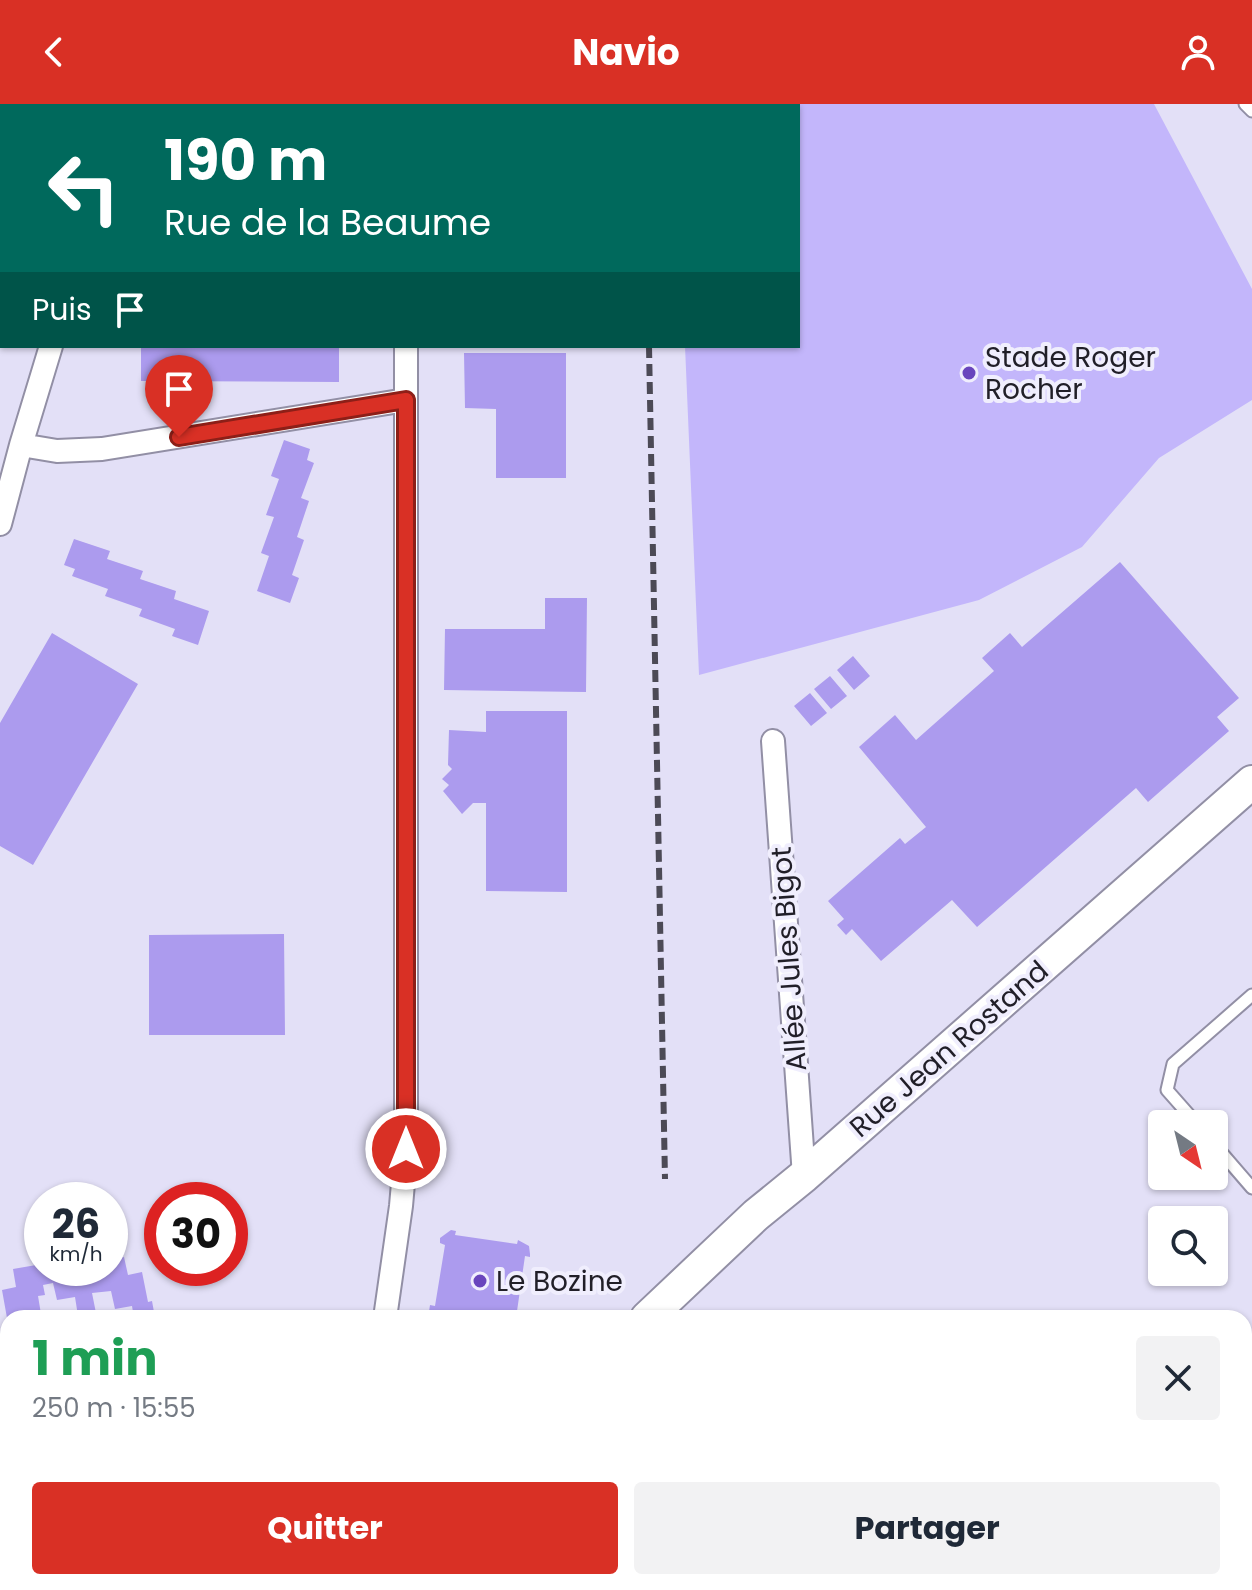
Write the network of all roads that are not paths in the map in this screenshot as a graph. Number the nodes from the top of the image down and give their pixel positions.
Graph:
1 (1245, 104) edge
2 (1252, 111) edge
3 (50, 348) edge
4 (406, 348) edge
5 (406, 400) junction
6 (21, 445) junction
7 (0, 524) edge
8 (773, 741) dead end
9 (1252, 782) edge
10 (1252, 995) edge
11 (1185, 1110) edge
12 (1228, 1160) edge
13 (804, 1176) junction
14 (1252, 1188) edge
15 (386, 1310) edge
16 (655, 1310) edge

1 - 2 lane
3 - 6 street
4 - 5 street
5 - 6 street
5 - 15 street
6 - 7 street
8 - 13 street, Allée Jules Bigot
9 - 13 main road, Rue Jean Rostand
10 - 11 lane
12 - 14 lane
13 - 16 main road, Rue Jean Rostand

